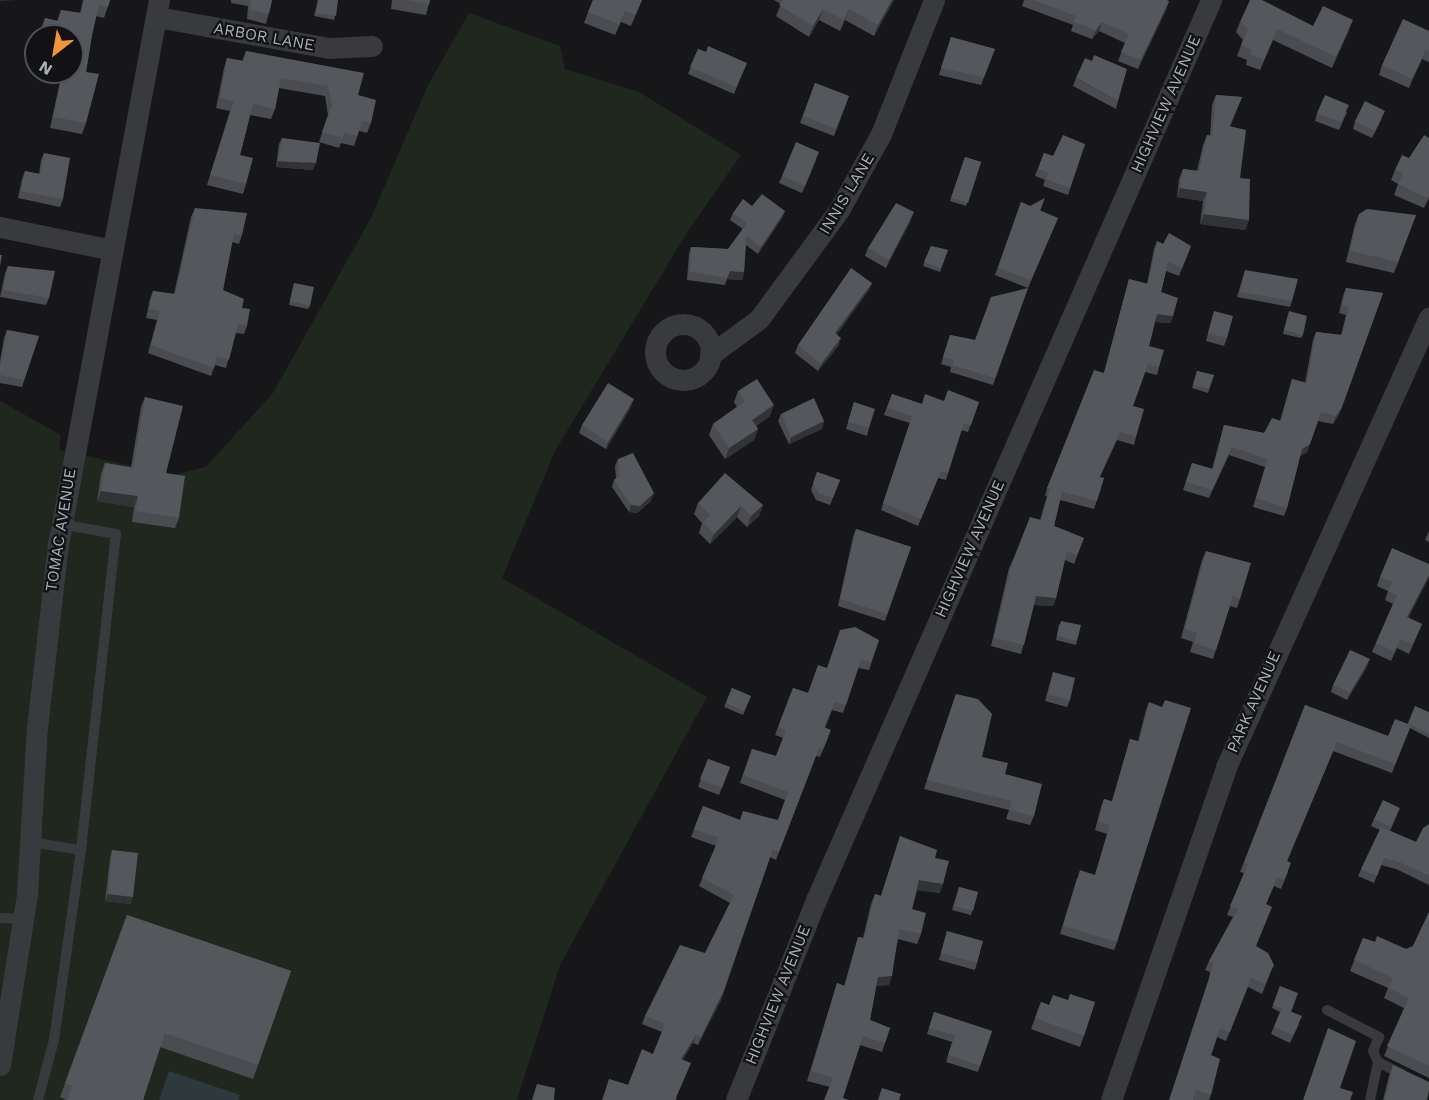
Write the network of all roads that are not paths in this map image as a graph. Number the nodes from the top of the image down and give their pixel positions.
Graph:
1 (934, 0) edge
2 (1211, 0) edge
3 (158, 8) edge
4 (372, 46) dead end
5 (0, 227) edge
6 (113, 250) junction
7 (1429, 318) edge
8 (710, 354) dead end
9 (61, 524) junction
10 (31, 842) junction
11 (81, 850) junction
12 (0, 918) edge
13 (24, 919) junction
14 (1327, 1010) dead end
15 (1378, 1062) junction
16 (0, 1065) edge
17 (1419, 1082) edge
18 (38, 1100) edge
19 (736, 1100) edge
20 (1111, 1100) edge
21 (1370, 1100) edge

1 - 8 street, INNIS LANE
2 - 19 street, HIGHVIEW AVENUE
3 - 4 street, ARBOR LANE
3 - 6 street, TOMAC AVENUE
5 - 6 street
6 - 9 street, TOMAC AVENUE
7 - 20 street, PARK AVENUE
9 - 10 street, TOMAC AVENUE
9 - 11 lane
10 - 11 lane
10 - 13 street, TOMAC AVENUE
11 - 18 lane
12 - 13 lane
13 - 16 street, TOMAC AVENUE
14 - 15 lane
15 - 17 lane
15 - 21 lane

